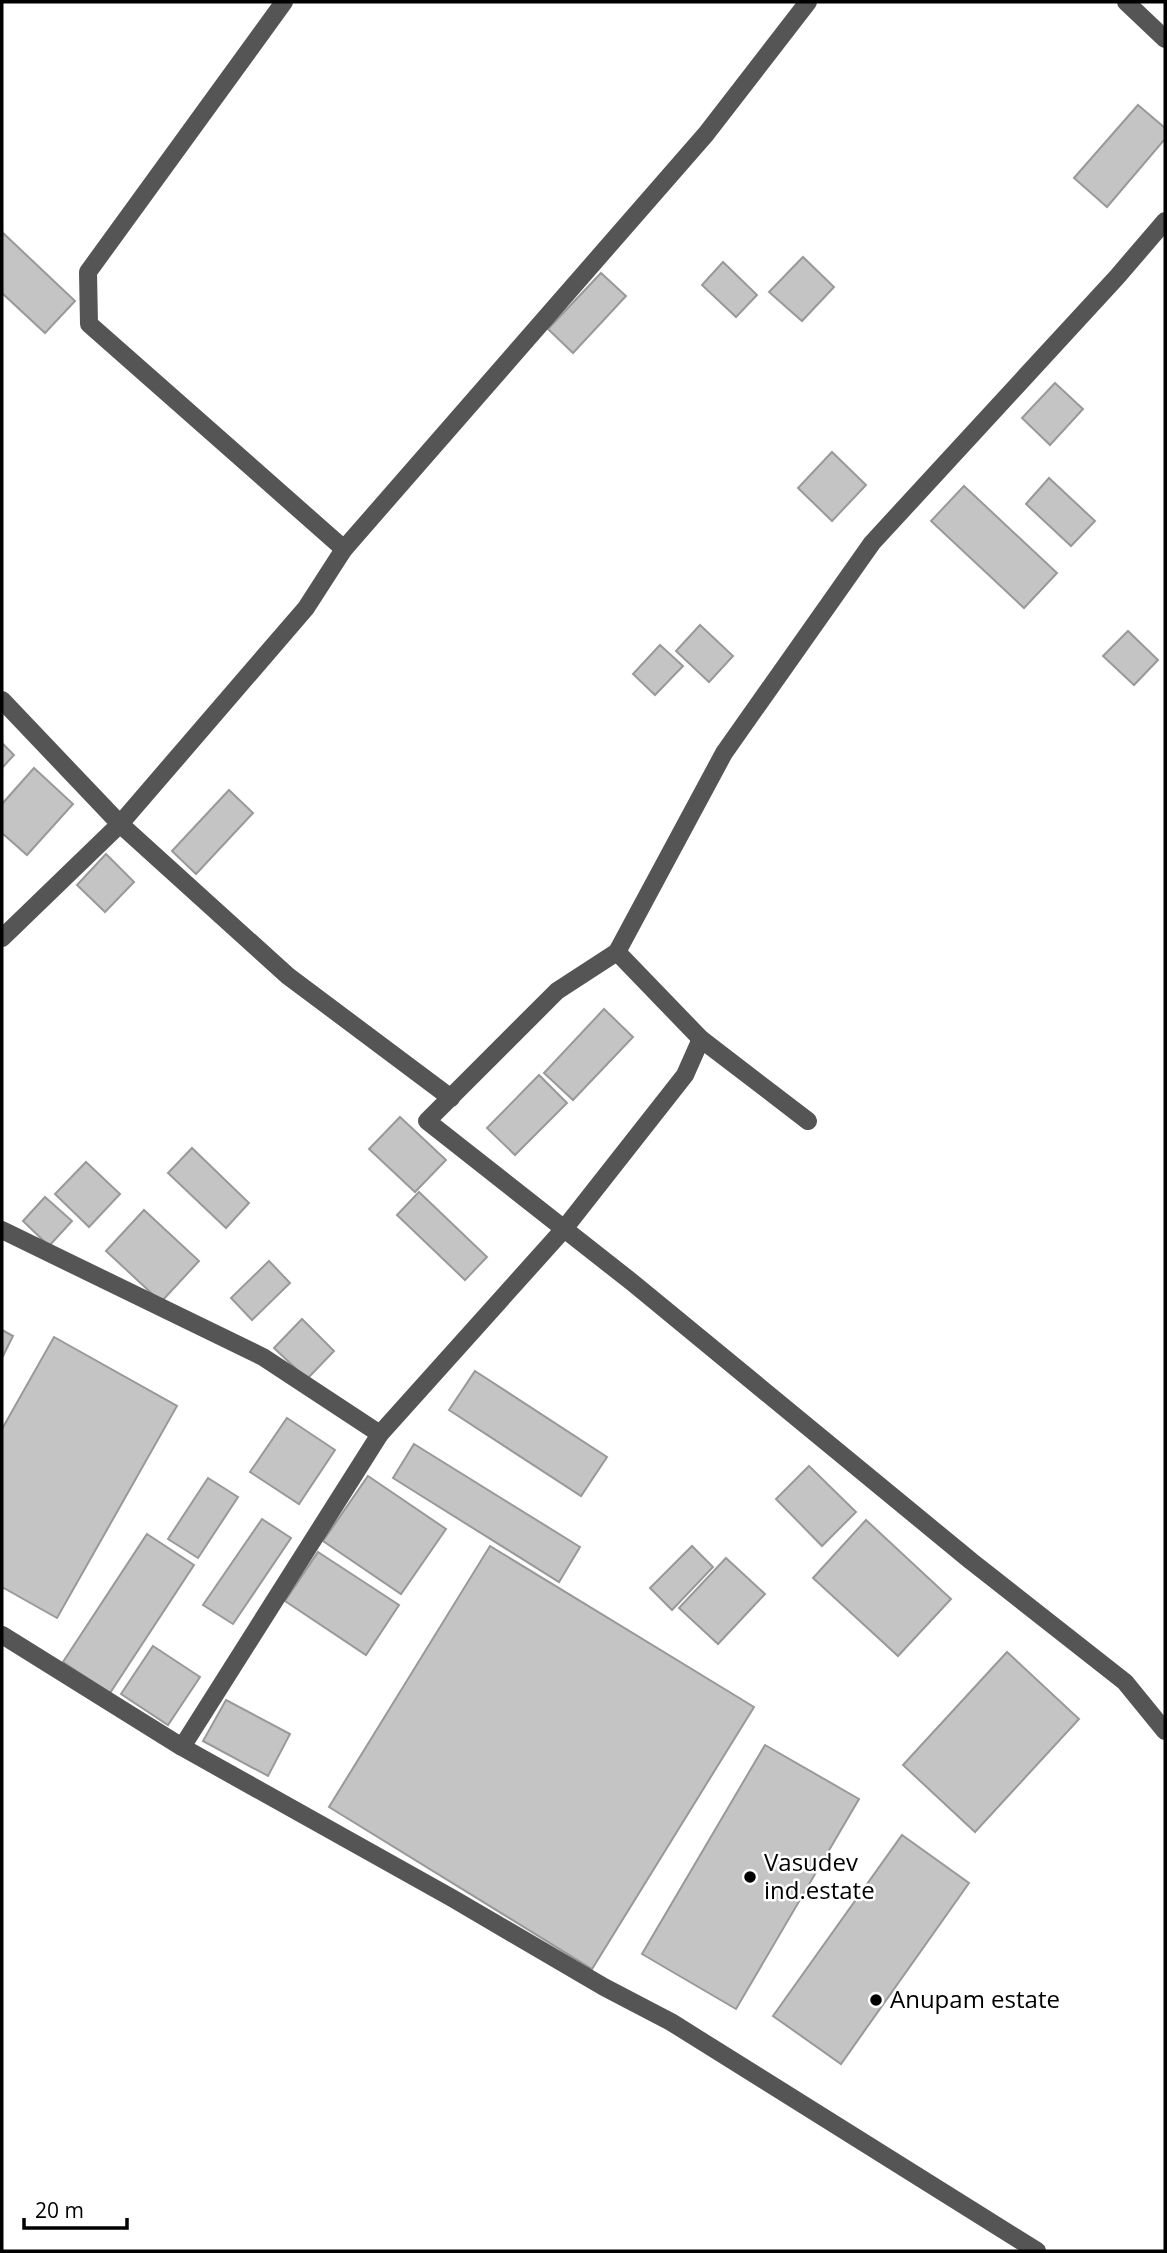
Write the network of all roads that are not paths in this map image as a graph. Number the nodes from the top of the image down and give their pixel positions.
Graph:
1 (284, 2) edge
2 (808, 2) edge
3 (1126, 2) edge
4 (1165, 39) edge
5 (1165, 221) edge
6 (344, 548) junction
7 (2, 700) edge
8 (120, 824) junction
9 (2, 938) edge
10 (617, 953) junction
11 (701, 1039) junction
12 (451, 1098) junction
13 (808, 1121) dead end
14 (565, 1229) junction
15 (2, 1230) edge
16 (380, 1434) junction
17 (2, 1635) edge
18 (1165, 1731) edge
19 (182, 1747) junction
20 (1037, 2251) edge

1 - 6 street
2 - 6 street
3 - 4 street
5 - 10 street
6 - 8 street
7 - 8 street
8 - 9 street
8 - 12 street
10 - 11 street
10 - 12 street
11 - 13 street
11 - 14 street
12 - 14 street
14 - 16 street
14 - 18 street
15 - 16 street
16 - 19 street
17 - 19 street
19 - 20 street

